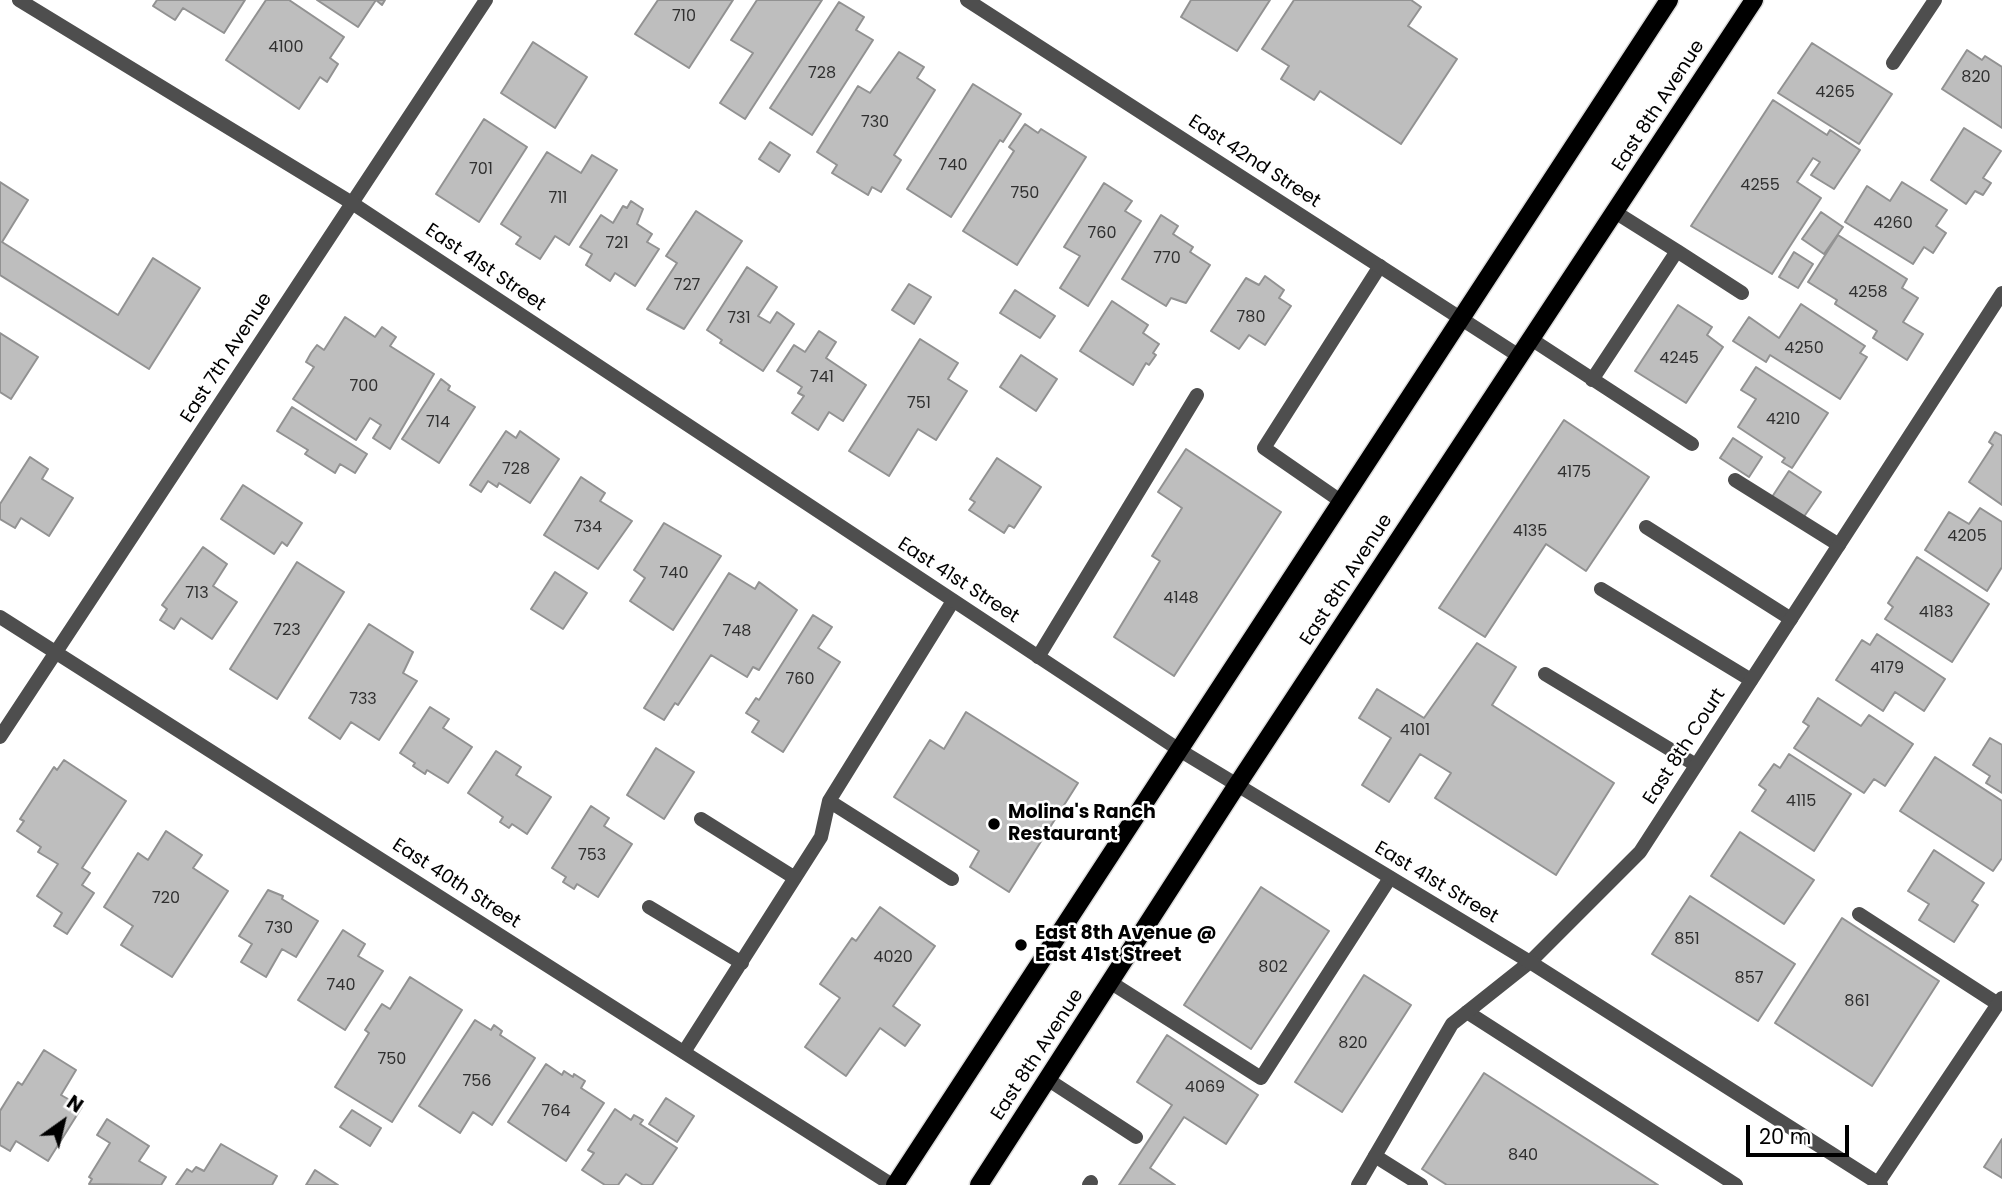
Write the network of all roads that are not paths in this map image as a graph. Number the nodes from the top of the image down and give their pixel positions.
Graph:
1 (19, 0) edge
2 (486, 0) edge
3 (967, 0) edge
4 (1668, 0) edge
5 (1754, 0) edge
6 (1935, 0) edge
7 (1893, 63) dead end
8 (352, 203) junction
9 (1615, 212) junction
10 (1676, 251) junction
11 (1380, 266) junction
12 (1742, 293) dead end
13 (2002, 293) edge
14 (1461, 318) junction
15 (1531, 339) junction
16 (1519, 356) junction
17 (1592, 380) junction
18 (1197, 395) dead end
19 (1692, 444) dead end
20 (1735, 480) dead end
21 (1342, 502) junction
22 (1646, 527) dead end
23 (1839, 545) junction
24 (1601, 589) dead end
25 (953, 601) junction
26 (0, 617) edge
27 (1791, 619) junction
28 (56, 652) junction
29 (1038, 656) junction
30 (1545, 674) dead end
31 (1751, 680) junction
32 (0, 737) edge
33 (1181, 751) junction
34 (1696, 765) junction
35 (1237, 785) junction
36 (830, 801) junction
37 (701, 819) dead end
38 (795, 878) junction
39 (1390, 878) junction
40 (952, 879) dead end
41 (649, 907) dead end
42 (1859, 914) dead end
43 (1530, 962) junction
44 (741, 963) junction
45 (1110, 982) junction
46 (2000, 1001) edge
47 (1467, 1012) junction
48 (684, 1052) junction
49 (1047, 1079) junction
50 (1136, 1137) dead end
51 (1375, 1156) junction
52 (1880, 1184) edge
53 (894, 1185) edge
54 (979, 1185) edge
55 (1358, 1185) edge
56 (1421, 1185) edge
57 (1737, 1185) edge

1 - 8 street, East 41st Street
2 - 8 street, East 7th Avenue
3 - 11 street, East 42nd Street
4 - 14 main road
5 - 9 main road, East 8th Avenue
6 - 7 street
8 - 25 street, East 41st Street
8 - 28 street, East 7th Avenue
9 - 10 street
9 - 15 main road, East 8th Avenue
10 - 12 street
10 - 17 street
11 - 14 street, East 42nd Street
11 - 21 street
13 - 23 street, East 8th Court
14 - 16 street, East 42nd Street
14 - 21 main road
15 - 16 main road, East 8th Avenue
15 - 17 street
16 - 35 main road, East 8th Avenue
17 - 19 street
18 - 29 street
20 - 23 street
21 - 33 main road
22 - 27 street
23 - 27 street, East 8th Court
24 - 31 street
25 - 29 street, East 41st Street
25 - 36 street
26 - 28 street, East 40th Street
27 - 31 street, East 8th Court
28 - 32 street, East 7th Avenue
28 - 48 street, East 40th Street
29 - 33 street, East 41st Street
30 - 34 street
31 - 34 street, East 8th Court
33 - 35 street, East 41st Street
33 - 53 main road
34 - 43 street, East 8th Court
35 - 39 street, East 41st Street
35 - 45 main road, East 8th Avenue
36 - 38 street
36 - 40 street
37 - 38 street
38 - 44 street
39 - 43 street, East 41st Street
39 - 45 street
41 - 44 street
42 - 46 street
43 - 47 street, East 8th Court
43 - 52 street, East 41st Street
44 - 48 street
45 - 49 main road, East 8th Avenue
46 - 52 street
47 - 51 street, East 8th Court
47 - 57 street
48 - 53 street, East 40th Street
49 - 50 street
49 - 54 main road, East 8th Avenue
51 - 55 street, East 8th Court
51 - 56 street

